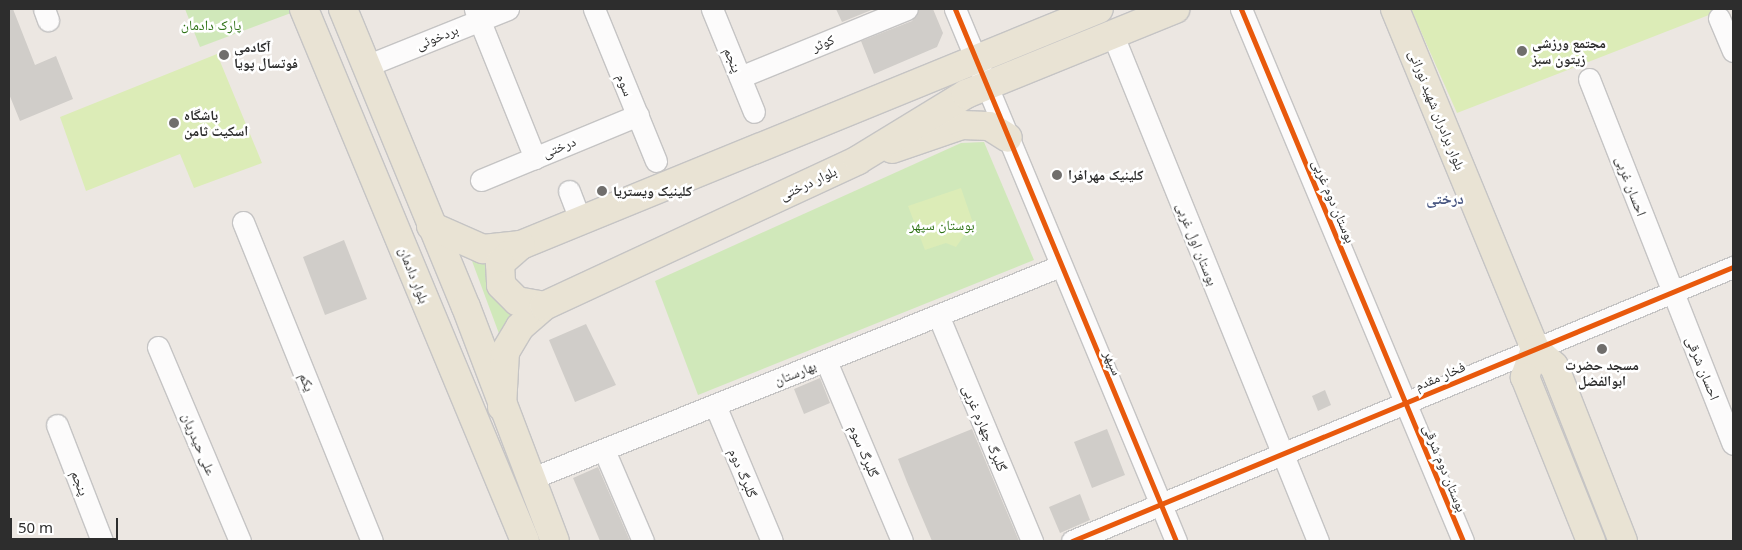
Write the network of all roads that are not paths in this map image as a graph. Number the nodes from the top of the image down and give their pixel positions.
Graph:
1 (304, 9) edge
2 (342, 9) edge
3 (508, 9) edge
4 (594, 9) edge
5 (712, 9) edge
6 (906, 9) edge
7 (955, 9) edge
8 (1095, 9) edge
9 (1175, 9) edge
10 (1241, 9) edge
11 (1395, 9) edge
12 (477, 14) edge
13 (1720, 18) dead end
14 (1047, 30) junction
15 (1112, 33) junction
16 (1733, 51) edge
17 (1057, 55) junction
18 (975, 58) junction
19 (366, 66) junction
20 (740, 77) junction
21 (1590, 80) dead end
22 (986, 85) junction
23 (891, 94) junction
24 (754, 112) dead end
25 (638, 115) junction
26 (913, 124) junction
27 (1008, 138) junction
28 (535, 158) junction
29 (858, 160) junction
30 (656, 161) dead end
31 (481, 180) dead end
32 (569, 191) dead end
33 (580, 219) junction
34 (243, 222) dead end
35 (431, 226) junction
36 (521, 245) junction
37 (1060, 266) junction
38 (1733, 267) edge
39 (1672, 292) junction
40 (544, 306) junction
41 (938, 316) junction
42 (158, 347) dead end
43 (1535, 349) junction
44 (826, 360) junction
45 (1406, 402) junction
46 (715, 406) junction
47 (502, 408) junction
48 (57, 425) dead end
49 (1733, 444) edge
50 (604, 450) junction
51 (1282, 454) junction
52 (530, 479) junction
53 (1161, 504) junction
54 (102, 541) edge
55 (240, 541) edge
56 (372, 541) edge
57 (525, 541) edge
58 (555, 541) edge
59 (643, 541) edge
60 (772, 541) edge
61 (902, 541) edge
62 (1032, 541) edge
63 (1072, 541) edge
64 (1176, 541) edge
65 (1318, 541) edge
66 (1464, 541) edge
67 (1591, 541) edge
68 (1623, 541) edge

1 - 57 main road, بلوار دادمان
2 - 19 main road
3 - 12 street, بردخوئی
4 - 25 street, سوم
5 - 20 street, پنجم
6 - 20 street, کوثر
7 - 18 street
8 - 14 main road
9 - 15 main road, بلوار درختی
10 - 45 street, بوستان دوم غربی
11 - 43 main road, بلوار برادران شهید نورانی
12 - 19 street, بردخوئی
12 - 28 street
13 - 16 street
14 - 17 main road
14 - 18 main road
15 - 17 main road, بلوار درختی
15 - 51 street, بوستان اول غربی
17 - 22 main road, بلوار درختی
18 - 22 street
18 - 23 main road
19 - 35 main road
20 - 24 street, پنجم
21 - 39 street, احسان غربی
22 - 26 main road, بلوار درختی
22 - 27 street, سپهر
23 - 26 main road
23 - 33 main road
25 - 28 street, درختی
25 - 30 street, سوم
26 - 29 main road, بلوار درختی
27 - 29 main road
27 - 37 street, سپهر
28 - 31 street, درختی
29 - 40 main road, بلوار درختی
32 - 33 street
33 - 36 main road
34 - 56 street, یکم
35 - 36 main road
35 - 47 main road
36 - 40 main road
37 - 41 street, بهارستان
37 - 53 street, سپهر
38 - 39 street, فخار مقدم
39 - 43 street, فخار مقدم
39 - 49 street, احسان شرقی
40 - 47 main road, بلوار درختی
41 - 44 street, بهارستان
41 - 62 street, گلبرگ چهارم غربی
42 - 55 street, علی حیدریان
43 - 45 street, فخار مقدم
43 - 67 main road
43 - 68 main road, بلوار برادران شهید نورانی
44 - 46 street, بهارستان
44 - 61 street, گلبرگ سوم
45 - 51 street, فخار مقدم
45 - 66 street, بوستان دوم شرقی
46 - 50 street, بهارستان
46 - 60 street, گلبرگ دوم
47 - 52 main road
48 - 54 street, پنجم
50 - 52 street, بهارستان
50 - 59 street
51 - 53 street, فخار مقدم
51 - 65 street, بوستان اول غربی
52 - 58 main road
53 - 63 street, فخار مقدم
53 - 64 street, سپهر

